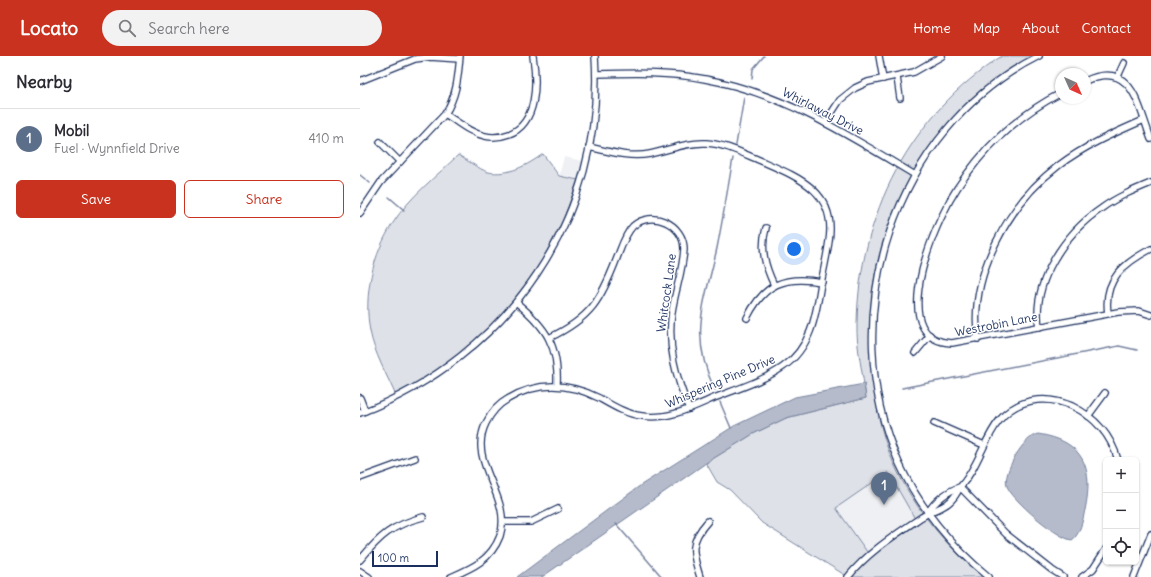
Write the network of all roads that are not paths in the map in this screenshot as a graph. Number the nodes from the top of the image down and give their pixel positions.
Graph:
1 (533, 56) edge
2 (594, 56) edge
3 (879, 56) edge
4 (942, 56) edge
5 (1040, 56) edge
6 (460, 58) edge
7 (1124, 63) dead end
8 (596, 74) junction
9 (1118, 76) junction
10 (897, 77) junction
11 (883, 79) junction
12 (1091, 79) edge
13 (360, 81) edge
14 (1055, 97) edge
15 (900, 98) dead end
16 (445, 114) junction
17 (1144, 120) junction
18 (826, 123) junction
19 (1151, 139) edge
20 (380, 142) dead end
21 (590, 148) junction
22 (400, 162) junction
23 (915, 175) junction
24 (1151, 183) edge
25 (360, 213) edge
26 (766, 228) dead end
27 (1151, 249) edge
28 (822, 282) junction
29 (774, 285) junction
30 (517, 302) junction
31 (1108, 314) junction
32 (1151, 315) edge
33 (747, 318) dead end
34 (1039, 327) junction
35 (930, 335) junction
36 (549, 338) junction
37 (978, 339) junction
38 (915, 353) dead end
39 (557, 385) junction
40 (1105, 393) dead end
41 (360, 398) edge
42 (689, 409) junction
43 (362, 412) edge
44 (1088, 416) junction
45 (934, 423) dead end
46 (984, 445) junction
47 (1117, 457) edge
48 (414, 458) dead end
49 (360, 478) edge
50 (960, 487) junction
51 (558, 509) dead end
52 (928, 513) junction
53 (423, 518) dead end
54 (708, 521) dead end
55 (503, 522) junction
56 (1151, 534) edge
57 (1103, 554) edge
58 (360, 560) edge
59 (360, 571) edge
60 (369, 577) edge
61 (451, 577) edge
62 (700, 577) edge
63 (848, 577) edge
64 (989, 577) edge
65 (1063, 577) edge
66 (1082, 577) edge
67 (1134, 577) edge

1 - 16 street
2 - 8 street
3 - 11 street
4 - 10 street
5 - 23 street
6 - 13 street
6 - 16 street
7 - 9 street
8 - 18 street, Whirlaway Drive
8 - 21 street
9 - 12 street
9 - 17 street
10 - 11 street
10 - 15 street
11 - 18 street
14 - 35 street
16 - 22 street
17 - 19 street
17 - 37 street
18 - 23 street, Whirlaway Drive
20 - 22 street
21 - 28 street, Whispering Pine Drive
21 - 30 street
22 - 25 street
23 - 52 street
24 - 34 street
26 - 29 street
27 - 31 street
28 - 29 street
28 - 42 street, Whispering Pine Drive
29 - 33 street
30 - 36 street
30 - 43 street
31 - 32 street, Westrobin Lane
31 - 34 street, Westrobin Lane
34 - 37 street, Westrobin Lane
35 - 37 street, Westrobin Lane
35 - 38 street
36 - 39 street
36 - 42 street, Whitcock Lane
39 - 42 street, Whispering Pine Drive
39 - 55 street, Whispering Pine Drive
40 - 44 street
41 - 43 street
44 - 46 street
44 - 47 street
45 - 46 street
46 - 50 street
48 - 49 street
50 - 52 street
50 - 65 street
51 - 55 street
52 - 63 street
52 - 64 street
53 - 58 street
54 - 62 street
55 - 61 street, Whispering Pine Drive
56 - 67 street
57 - 66 street
59 - 60 street

